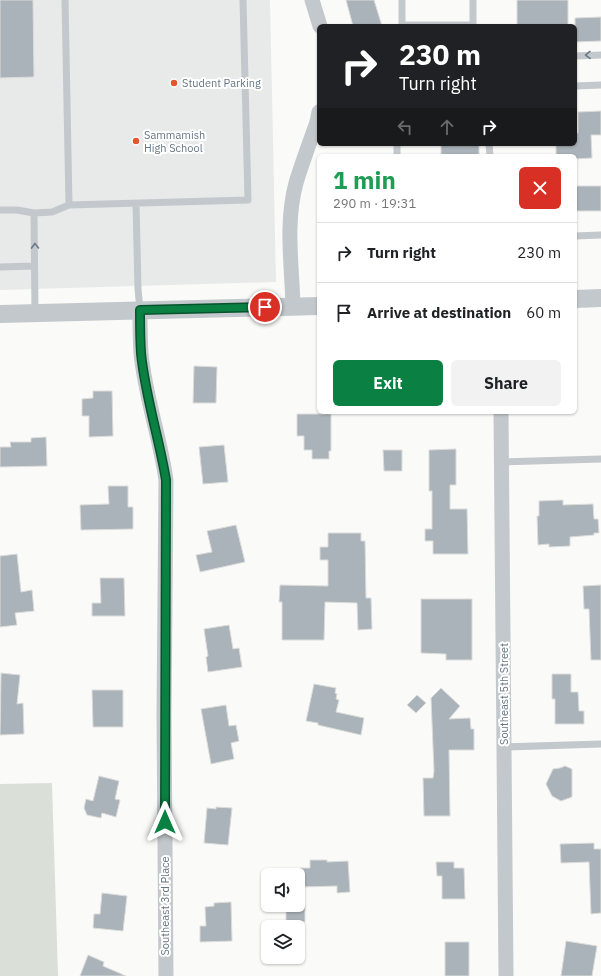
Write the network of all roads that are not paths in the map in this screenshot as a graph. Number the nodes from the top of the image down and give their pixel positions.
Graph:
1 (65, 0) edge
2 (243, 0) edge
3 (312, 0) edge
4 (402, 0) edge
5 (473, 0) edge
6 (319, 24) edge
7 (403, 24) edge
8 (474, 24) edge
9 (601, 55) edge
10 (577, 56) edge
11 (601, 85) edge
12 (577, 86) edge
13 (317, 122) edge
14 (136, 204) junction
15 (69, 205) junction
16 (0, 210) edge
17 (34, 213) junction
18 (601, 235) edge
19 (577, 236) edge
20 (0, 266) edge
21 (34, 266) junction
22 (601, 298) edge
23 (577, 299) edge
24 (293, 306) junction
25 (317, 306) edge
26 (140, 310) junction
27 (35, 313) junction
28 (0, 314) edge
29 (502, 414) edge
30 (601, 459) edge
31 (502, 462) junction
32 (601, 744) edge
33 (504, 747) junction
34 (166, 976) edge
35 (506, 976) edge

1 - 15 lane
2 - 14 lane
3 - 6 street
4 - 7 lane
5 - 8 lane
9 -> 10 lane
11 - 12 lane
13 - 24 street
14 - 15 lane
14 - 26 lane
15 - 17 lane
16 - 17 lane
21 -> 17 lane
18 - 19 lane
20 - 21 lane
21 - 27 lane
22 - 23 street
24 - 25 street
24 - 26 street
26 - 27 street
26 - 34 street, Southeast 3rd Place
27 - 28 street
29 - 31 street, Southeast 5th Street
30 - 31 lane
31 - 33 street, Southeast 5th Street
32 - 33 lane
33 - 35 street, Southeast 5th Street

